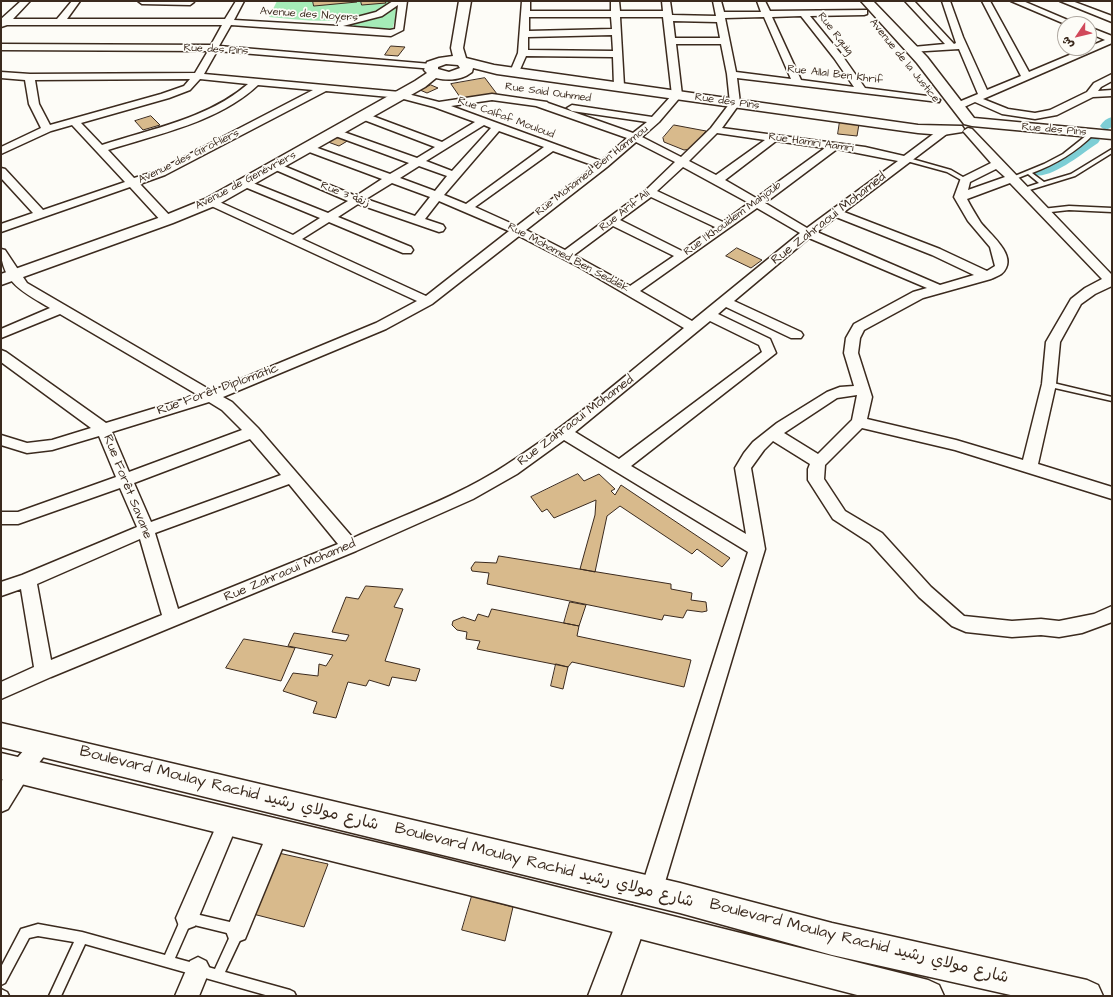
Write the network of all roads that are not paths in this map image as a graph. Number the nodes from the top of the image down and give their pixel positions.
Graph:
1 (26, 1) edge
2 (76, 1) edge
3 (142, 1) edge
4 (240, 1) edge
5 (399, 1) edge
6 (403, 1) edge
7 (465, 1) edge
8 (526, 1) edge
9 (615, 1) edge
10 (761, 1) edge
11 (854, 1) edge
12 (909, 1) edge
13 (946, 1) edge
14 (986, 1) edge
15 (1015, 1) edge
16 (1064, 1) edge
17 (866, 6) edge
18 (186, 10) edge
19 (669, 10) edge
20 (717, 10) edge
21 (525, 14) junction
22 (616, 14) junction
23 (804, 14) junction
24 (766, 15) junction
25 (1057, 18) edge
26 (1112, 19) edge
27 (60, 22) junction
28 (228, 22) junction
29 (3, 23) edge
30 (307, 26) junction
31 (616, 32) junction
32 (1097, 33) edge
33 (524, 34) junction
34 (1112, 39) edge
35 (671, 41) junction
36 (726, 41) junction
37 (1, 47) edge
38 (956, 47) junction
39 (212, 48) junction
40 (457, 48) junction
41 (913, 50) junction
42 (523, 53) junction
43 (618, 54) junction
44 (446, 60) junction
45 (904, 60) dead end
46 (462, 66) junction
47 (433, 70) junction
48 (515, 72) junction
49 (732, 74) junction
50 (198, 76) junction
51 (1026, 76) junction
52 (3, 77) edge
53 (30, 77) junction
54 (1112, 77) edge
55 (255, 82) junction
56 (797, 82) junction
57 (922, 83) dead end
58 (618, 86) junction
59 (326, 88) junction
60 (861, 90) junction
61 (1112, 93) edge
62 (1092, 94) junction
63 (400, 95) junction
64 (677, 95) junction
65 (979, 97) junction
66 (935, 100) junction
67 (534, 102) junction
68 (735, 103) junction
69 (438, 105) junction
70 (958, 106) junction
71 (363, 116) junction
72 (656, 120) junction
73 (74, 121) junction
74 (483, 121) junction
75 (959, 123) junction
76 (497, 127) junction
77 (47, 129) junction
78 (715, 130) junction
79 (334, 132) junction
80 (1092, 133) junction
81 (1112, 135) edge
82 (1, 137) edge
83 (636, 138) junction
84 (774, 138) junction
85 (12, 145) junction
86 (443, 146) junction
87 (835, 146) junction
88 (551, 147) junction
89 (308, 148) junction
90 (101, 149) junction
91 (1112, 151) edge
92 (1, 152) edge
93 (905, 159) junction
94 (416, 162) junction
95 (682, 162) junction
96 (997, 164) junction
97 (603, 165) junction
98 (275, 166) junction
99 (1, 171) edge
100 (1028, 172) junction
101 (454, 175) junction
102 (390, 178) junction
103 (1013, 178) junction
104 (718, 180) junction
105 (964, 180) junction
106 (244, 183) junction
107 (133, 184) junction
108 (1043, 184) junction
109 (1023, 190) junction
110 (650, 192) junction
111 (438, 196) junction
112 (960, 197) junction
113 (356, 200) junction
114 (211, 202) junction
115 (756, 204) junction
116 (467, 208) junction
117 (1112, 210) edge
118 (1042, 211) junction
119 (836, 213) junction
120 (41, 215) junction
121 (326, 218) junction
122 (167, 220) junction
123 (417, 221) junction
124 (613, 221) junction
125 (724, 227) junction
126 (1, 228) edge
127 (439, 228) dead end
128 (517, 230) junction
129 (808, 233) junction
130 (293, 240) junction
131 (407, 250) dead end
132 (1, 253) edge
133 (565, 256) junction
134 (683, 256) junction
135 (987, 276) junction
136 (8, 277) edge
137 (1111, 281) edge
138 (939, 289) junction
139 (631, 291) junction
140 (427, 300) junction
141 (726, 302) junction
142 (60, 309) junction
143 (709, 315) junction
144 (694, 328) junction
145 (1, 334) edge
146 (796, 336) dead end
147 (1, 355) edge
148 (1049, 384) junction
149 (862, 390) junction
150 (212, 396) junction
151 (1112, 399) edge
152 (859, 422) junction
153 (103, 429) junction
154 (253, 432) junction
155 (564, 433) junction
156 (772, 434) junction
157 (1, 440) edge
158 (819, 462) junction
159 (621, 466) junction
160 (1029, 468) junction
161 (292, 477) junction
162 (124, 480) junction
163 (1112, 493) edge
164 (1, 518) edge
165 (146, 530) junction
166 (350, 546) junction
167 (757, 549) junction
168 (28, 580) junction
169 (1, 589) edge
170 (1112, 613) edge
171 (172, 620) junction
172 (44, 671) junction
173 (1, 691) edge
174 (1, 735) edge
175 (42, 744) junction
176 (11, 769) edge
177 (1, 802) edge
178 (229, 820) junction
179 (278, 832) junction
180 (651, 892) junction
181 (187, 918) junction
182 (632, 921) junction
183 (237, 931) junction
184 (82, 938) junction
185 (168, 961) junction
186 (208, 972) junction
187 (1, 979) edge
188 (55, 996) edge
189 (187, 996) edge
190 (290, 996) edge
191 (604, 996) edge
192 (928, 996) edge
193 (1087, 996) edge

1 - 29 street
2 - 27 street
3 - 18 street
4 - 28 street
5 - 30 street
6 - 30 street, Avenue des Noyers
7 - 40 street
8 - 21 street
9 - 22 street
10 - 24 street
11 - 17 street, Avenue de la Justice
12 - 38 street
13 - 38 street
14 - 51 street
15 - 25 street
16 - 26 street
17 - 23 street
17 - 41 street, Avenue de la Justice
17 - 45 street, Avenue de la Justice
18 - 27 street, Avenue des Noyers
18 - 28 street, Avenue des Noyers
19 - 20 street
19 - 22 street
19 - 35 street
20 - 24 street
20 - 36 street
21 - 22 street
21 - 33 street
22 - 31 street
23 - 24 street
23 - 60 street, Rue Rguig
24 - 56 street
27 - 29 street, Avenue des Noyers
28 - 30 street, Avenue des Noyers
28 - 39 street
31 - 33 street
31 - 43 street
32 - 34 street
33 - 42 street
34 - 51 street
35 - 36 street
35 - 64 street
36 - 49 street
37 - 39 street, Rue des Pins
38 - 41 street
38 - 65 street
39 - 47 street, Rue des Pins
39 - 50 street
40 - 44 street
40 - 46 street
41 - 70 street, Avenue de la Justice
42 - 43 street
42 - 48 street
43 - 58 street
44 - 46 street
44 - 47 street, Avenue de Genévriers
46 - 47 street
46 - 48 street, Rue des Pins
47 - 63 street, Avenue de Genévriers
48 - 58 street, Rue des Pins
49 - 56 street, Rue Allal Ben Khrif
49 - 68 street
50 - 53 street, Rue Calfaf Mouloud
50 - 55 street, Rue Calfaf Mouloud
50 - 73 street
51 - 65 street
52 - 53 street, Rue Calfaf Mouloud
53 - 77 street
54 - 62 street
55 - 59 street, Rue Calfaf Mouloud
55 - 90 street
56 - 60 street, Rue Allal Ben Khrif
57 - 66 street, Avenue de la Justice
58 - 64 street, Rue des Pins
59 - 63 street, Rue Calfaf Mouloud
59 - 107 street, Avenue des Girofliers
60 - 66 street, Rue Allal Ben Khrif
61 - 62 street
62 - 65 street
63 - 69 street, Rue Calfaf Mouloud
63 - 71 street, Avenue de Genévriers
64 - 68 street, Rue des Pins
64 - 72 street, Rue Mohamed Ben Hammou
65 - 70 street
66 - 75 street, Avenue de la Justice
67 - 69 street, Rue Said Ouhmed
67 - 72 street, Rue Said Ouhmed
67 - 83 street
68 - 75 street, Rue des Pins
68 - 78 street, Rue Arif Ali
69 - 74 street, Rue Calfaf Mouloud
70 - 75 street, Avenue de la Justice
71 - 79 street, Avenue de Genévriers
71 - 86 street
72 - 83 street, Rue Mohamed Ben Hammou
73 - 77 street
73 - 90 street
74 - 76 street, Rue Calfaf Mouloud
74 - 86 street
75 - 80 street, Rue des Pins
75 - 93 street, Rue Zahraoui Mohamed
75 - 96 street
76 - 88 street, Rue Calfaf Mouloud
76 - 101 street
77 - 85 street
78 - 84 street, Rue Hamri Aamri
78 - 95 street, Rue Arif Ali
79 - 89 street, Avenue de Genévriers
79 - 94 street
80 - 81 street, Rue des Pins
80 - 100 lane
82 - 85 street
83 - 95 street
83 - 97 street, Rue Mohamed Ben Hammou
84 - 87 street, Rue Hamri Aamri
84 - 104 street
85 - 92 street
86 - 94 street
87 - 93 street, Rue Hamri Aamri
87 - 115 street, Rue l'Khouidem Mahjoub
88 - 97 street, Rue Calfaf Mouloud
88 - 116 street
89 - 98 street, Avenue de Genévriers
89 - 102 street, Rue Mohamed Ben Seddek
90 - 107 street
91 - 108 lane
93 - 105 lane
93 - 119 street, Rue Zahraoui Mohamed
94 - 101 street
94 - 102 street
95 - 104 street
95 - 110 street, Rue Arif Ali
96 - 103 street
96 - 105 street
97 - 128 street, Rue Mohamed Ben Hammou
98 - 106 street, Avenue de Genévriers
98 - 113 street, Rue 3 زنقة
99 - 120 street
100 - 103 lane
100 - 108 lane
101 - 111 street
102 - 111 street, Rue Mohamed Ben Seddek
102 - 113 street
103 - 109 street
103 - 112 street
104 - 115 street
105 - 112 street
106 - 114 street, Avenue de Genévriers
106 - 121 street
107 - 120 street, Avenue des Girofliers
107 - 122 street
108 - 109 lane
109 - 118 street
110 - 124 street, Rue Arif Ali
110 - 125 street
111 - 116 street, Rue Mohamed Ben Seddek
111 - 123 street
112 - 135 street
113 - 121 street
113 - 123 street, Rue 3 زنقة
114 - 122 street, Avenue de Genévriers
114 - 130 street
115 - 125 street, Rue l'Khouidem Mahjoub
115 - 129 street
116 - 128 street, Rue Mohamed Ben Seddek
117 - 118 lane
118 - 137 street
119 - 129 street, Rue Zahraoui Mohamed
119 - 135 street
120 - 126 street, Avenue des Girofliers
121 - 130 street
121 - 131 street
122 - 136 street, Avenue de Genévriers
123 - 127 street, Rue 3 زنقة
124 - 133 street, Rue Arif Ali
124 - 134 street
125 - 134 street, Rue l'Khouidem Mahjoub
128 - 133 street, Rue Mohamed Ben Seddek
128 - 140 street, Rue Mohamed Ben Hammou
129 - 138 street
129 - 141 street, Rue Zahraoui Mohamed
130 - 140 street
132 - 136 street
133 - 139 street, Rue Mohamed Ben Seddek
134 - 139 street, Rue l'Khouidem Mahjoub
135 - 138 street
136 - 142 street
137 - 148 street
138 - 149 street
139 - 144 street, Rue Mohamed Ben Seddek
140 - 150 street, Rue Forêt Diplomatic
141 - 143 street, Rue Zahraoui Mohamed
141 - 146 street
142 - 145 street
142 - 150 street
143 - 144 street, Rue Zahraoui Mohamed
143 - 159 street
144 - 155 street, Rue Zahraoui Mohamed
147 - 153 street, Rue Forêt Savane
148 - 151 lane
148 - 160 street
149 - 152 street
149 - 156 street
150 - 153 street, Rue Forêt Diplomatic
150 - 154 street
152 - 158 street
152 - 160 street
153 - 157 street, Rue Forêt Diplomatic
153 - 162 street, Rue Forêt Savane
154 - 161 street
154 - 162 street
155 - 159 street
155 - 166 street, Rue Zahraoui Mohamed
156 - 158 street
156 - 167 street
158 - 170 street
159 - 167 street
160 - 163 street
161 - 165 street
161 - 166 street
162 - 164 street
162 - 165 street, Rue Forêt Savane
165 - 168 street
165 - 171 street, Rue Forêt Savane
166 - 171 street, Rue Zahraoui Mohamed
167 - 180 street
168 - 169 street
168 - 172 street
171 - 172 street, Rue Zahraoui Mohamed
172 - 173 street, Rue Zahraoui Mohamed
174 - 175 street, Boulevard Moulay Rachid شارع مولاي رشيد
175 - 176 street
175 - 180 street, Boulevard Moulay Rachid شارع مولاي رشيد
176 - 177 street
176 - 178 street
178 - 179 street
178 - 181 street
179 - 182 street
179 - 183 street
180 - 193 street, Boulevard Moulay Rachid شارع مولاي رشيد
181 - 183 lane
181 - 185 lane
182 - 191 street
182 - 192 street
183 - 186 lane
184 - 185 lane
184 - 187 lane
184 - 188 lane
185 - 186 lane
186 - 189 street
186 - 190 lane

